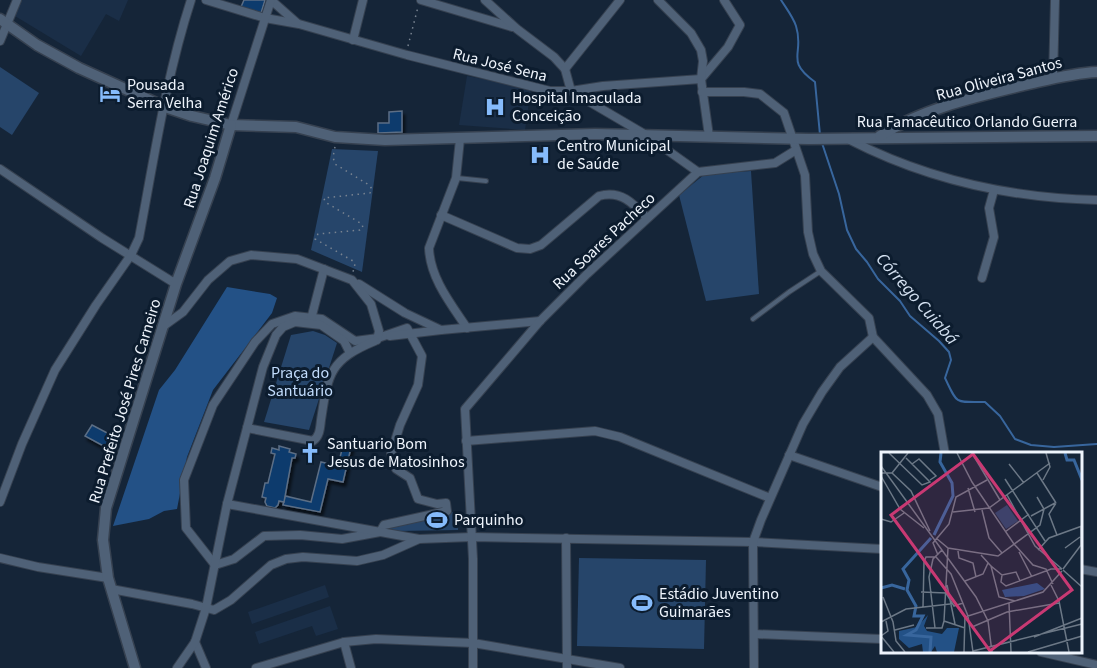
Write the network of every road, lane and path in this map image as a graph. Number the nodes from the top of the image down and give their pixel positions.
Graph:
1 (17, 0) edge
2 (191, 0) edge
3 (206, 0) edge
4 (271, 0) edge
5 (363, 0) edge
6 (420, 0) edge
7 (485, 0) edge
8 (620, 0) edge
9 (658, 0) edge
10 (724, 0) edge
11 (1055, 0) edge
12 (232, 4) edge
13 (265, 18) junction
14 (4, 22) edge
15 (299, 24) junction
16 (517, 29) junction
17 (0, 40) edge
18 (352, 40) junction
19 (407, 55) junction
20 (565, 69) junction
21 (1097, 72) edge
22 (700, 79) junction
23 (1053, 79) junction
24 (571, 91) junction
25 (702, 92) junction
26 (165, 106) junction
27 (231, 125) junction
28 (646, 135) junction
29 (709, 136) junction
30 (1097, 136) edge
31 (335, 137) junction
32 (879, 137) junction
33 (793, 138) junction
34 (842, 138) junction
35 (460, 139) junction
36 (796, 150) junction
37 (880, 155) junction
38 (0, 169) edge
39 (698, 172) junction
40 (456, 178) junction
41 (486, 181) dead end
42 (994, 190) junction
43 (1097, 200) edge
44 (441, 215) junction
45 (647, 218) junction
46 (131, 255) junction
47 (324, 269) junction
48 (821, 271) junction
49 (982, 278) dead end
50 (352, 280) junction
51 (176, 284) junction
52 (311, 320) junction
53 (753, 320) dead end
54 (540, 321) junction
55 (165, 325) junction
56 (467, 327) junction
57 (441, 330) junction
58 (411, 335) junction
59 (873, 337) junction
60 (377, 339) junction
61 (350, 353) junction
62 (246, 428) junction
63 (466, 441) junction
64 (945, 452) edge
65 (789, 454) junction
66 (881, 487) edge
67 (770, 498) junction
68 (0, 502) edge
69 (227, 504) junction
70 (380, 532) junction
71 (472, 537) junction
72 (566, 538) junction
73 (419, 539) junction
74 (753, 542) junction
75 (881, 549) edge
76 (0, 558) edge
77 (215, 565) junction
78 (1082, 569) edge
79 (1097, 572) edge
80 (108, 578) junction
81 (111, 589) junction
82 (206, 608) junction
83 (754, 634) junction
84 (881, 639) edge
85 (195, 642) junction
86 (344, 642) junction
87 (473, 643) junction
88 (1049, 653) edge
89 (566, 658) junction
90 (1097, 665) edge
91 (177, 666) edge
92 (135, 668) edge
93 (206, 668) edge
94 (256, 668) edge
95 (351, 668) edge
96 (472, 668) edge
97 (567, 668) edge
98 (620, 668) edge
99 (754, 668) edge

1 - 14 street
2 - 26 street
3 - 12 street, Rua José Sena
4 - 13 street, Rua Joaquim Américo
4 - 15 street
5 - 18 street
6 - 16 street
6 - 19 path
7 - 16 street
8 - 20 street
9 - 22 street
10 - 22 street
11 - 23 street
12 - 13 street, Rua José Sena
13 - 15 street, Rua José Sena
13 - 27 street, Rua Joaquim Américo
14 - 17 street
14 - 26 main road, Rua Famacêutico Orlando Guerra
15 - 18 street, Rua José Sena
16 - 20 street
18 - 19 street, Rua José Sena
19 - 24 street, Rua José Sena
20 - 24 street
21 - 23 main road, Rua Oliveira Santos
22 - 24 street, Rua José Sena
22 - 25 street
23 - 32 main road, Rua Oliveira Santos
24 - 28 street
25 - 29 street
25 - 33 street
26 - 27 main road, Rua Famacêutico Orlando Guerra
26 - 46 street
27 - 31 main road, Rua Famacêutico Orlando Guerra
27 - 51 main road, Rua Joaquim Américo
28 - 29 main road, Rua Famacêutico Orlando Guerra
28 - 35 main road, Rua Famacêutico Orlando Guerra
28 - 39 street
29 - 33 main road, Rua Famacêutico Orlando Guerra
30 - 32 main road, Rua Famacêutico Orlando Guerra
31 - 35 main road, Rua Famacêutico Orlando Guerra
31 - 50 path
32 - 34 main road, Rua Famacêutico Orlando Guerra
32 - 37 street
33 - 34 main road, Rua Famacêutico Orlando Guerra
33 - 36 street
34 - 37 street
35 - 40 street
36 - 39 street
36 - 48 street
37 - 42 street
38 - 46 street
39 - 45 street, Rua Soares Pacheco
40 - 41 lane
40 - 44 street
42 - 43 street
42 - 49 street
44 - 45 street
44 - 56 street
45 - 54 street, Rua Soares Pacheco
46 - 51 street
46 - 68 street
47 - 50 street
47 - 52 street
47 - 55 street
48 - 53 lane
48 - 59 street
50 - 57 street
50 - 60 street
51 - 55 main road, Rua Prefeito José Pires Carneiro
52 - 60 street
52 - 61 street
52 - 62 street
52 - 77 street
54 - 56 street
54 - 63 street, Rua Soares Pacheco
55 - 80 main road, Rua Prefeito José Pires Carneiro
56 - 57 street
57 - 58 street
58 - 60 street
58 - 70 street
59 - 64 street
59 - 65 street
60 - 61 street
61 - 62 street
62 - 69 street
63 - 67 street
63 - 71 street
65 - 66 street
65 - 67 street
67 - 74 street
69 - 70 street
69 - 77 street
70 - 73 street
70 - 77 street
71 - 72 street
71 - 73 street
71 - 87 street
72 - 74 street
72 - 89 street
73 - 82 street
74 - 75 street
74 - 83 street
76 - 80 street
77 - 82 street
78 - 79 street
80 - 81 main road, Rua Prefeito José Pires Carneiro
81 - 82 street
81 - 92 main road, Rua Prefeito José Pires Carneiro
82 - 85 street
83 - 84 street
83 - 99 street
85 - 91 street
85 - 93 street
86 - 87 street
86 - 94 street
86 - 95 street
87 - 89 street
87 - 96 street
88 - 90 street
89 - 97 street
89 - 98 street

